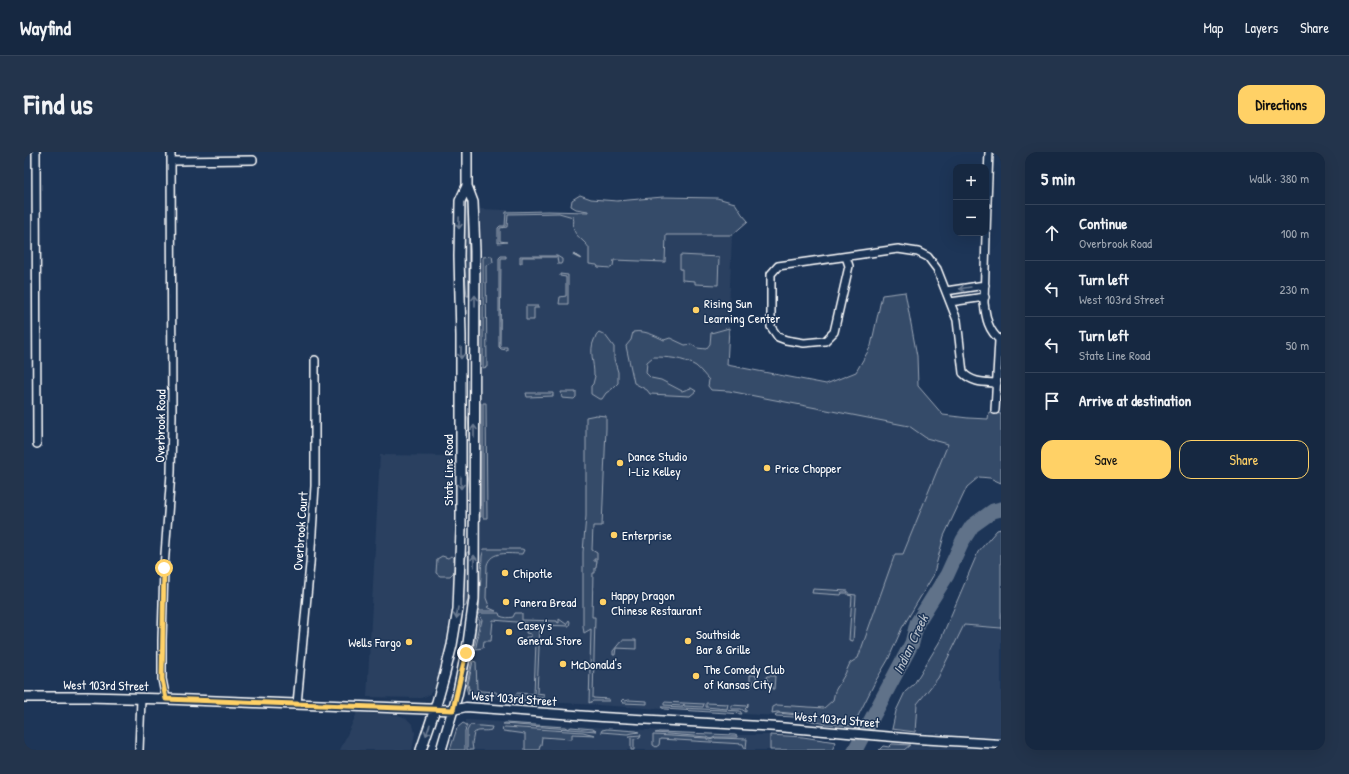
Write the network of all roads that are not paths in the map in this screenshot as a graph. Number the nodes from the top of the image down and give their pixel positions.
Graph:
1 (36, 152) edge
2 (171, 152) edge
3 (467, 152) edge
4 (990, 152) edge
5 (253, 160) dead end
6 (171, 161) junction
7 (467, 186) junction
8 (846, 257) junction
9 (985, 285) junction
10 (946, 291) junction
11 (985, 296) junction
12 (950, 302) junction
13 (1000, 340) edge
14 (315, 360) dead end
15 (997, 383) junction
16 (995, 410) dead end
17 (37, 444) dead end
18 (24, 697) edge
19 (141, 699) junction
20 (166, 699) junction
21 (297, 704) junction
22 (435, 709) junction
23 (453, 710) junction
24 (1001, 744) edge
25 (139, 750) edge
26 (421, 750) edge
27 (440, 750) edge

1 - 17 street
2 - 6 street, Overbrook Road
3 - 7 main road, State Line Road
4 - 9 street
5 - 6 street
6 - 20 street, Overbrook Road
7 -> 22 main road, State Line Road
23 -> 7 main road, State Line Road
8 - 8 street
8 - 10 street
9 -> 10 street
9 - 11 street
10 - 12 street
11 - 12 street
11 - 13 street
12 - 15 street
13 - 15 street
14 - 21 street, Overbrook Court
15 - 16 street
18 - 19 main road, West 103rd Street
19 - 20 main road, West 103rd Street
19 - 25 street
20 - 21 main road, West 103rd Street
21 - 22 main road, West 103rd Street
22 - 23 main road, West 103rd Street
22 -> 26 main road, State Line Road
23 - 24 street, West 103rd Street
23 - 27 main road, State Line Road

